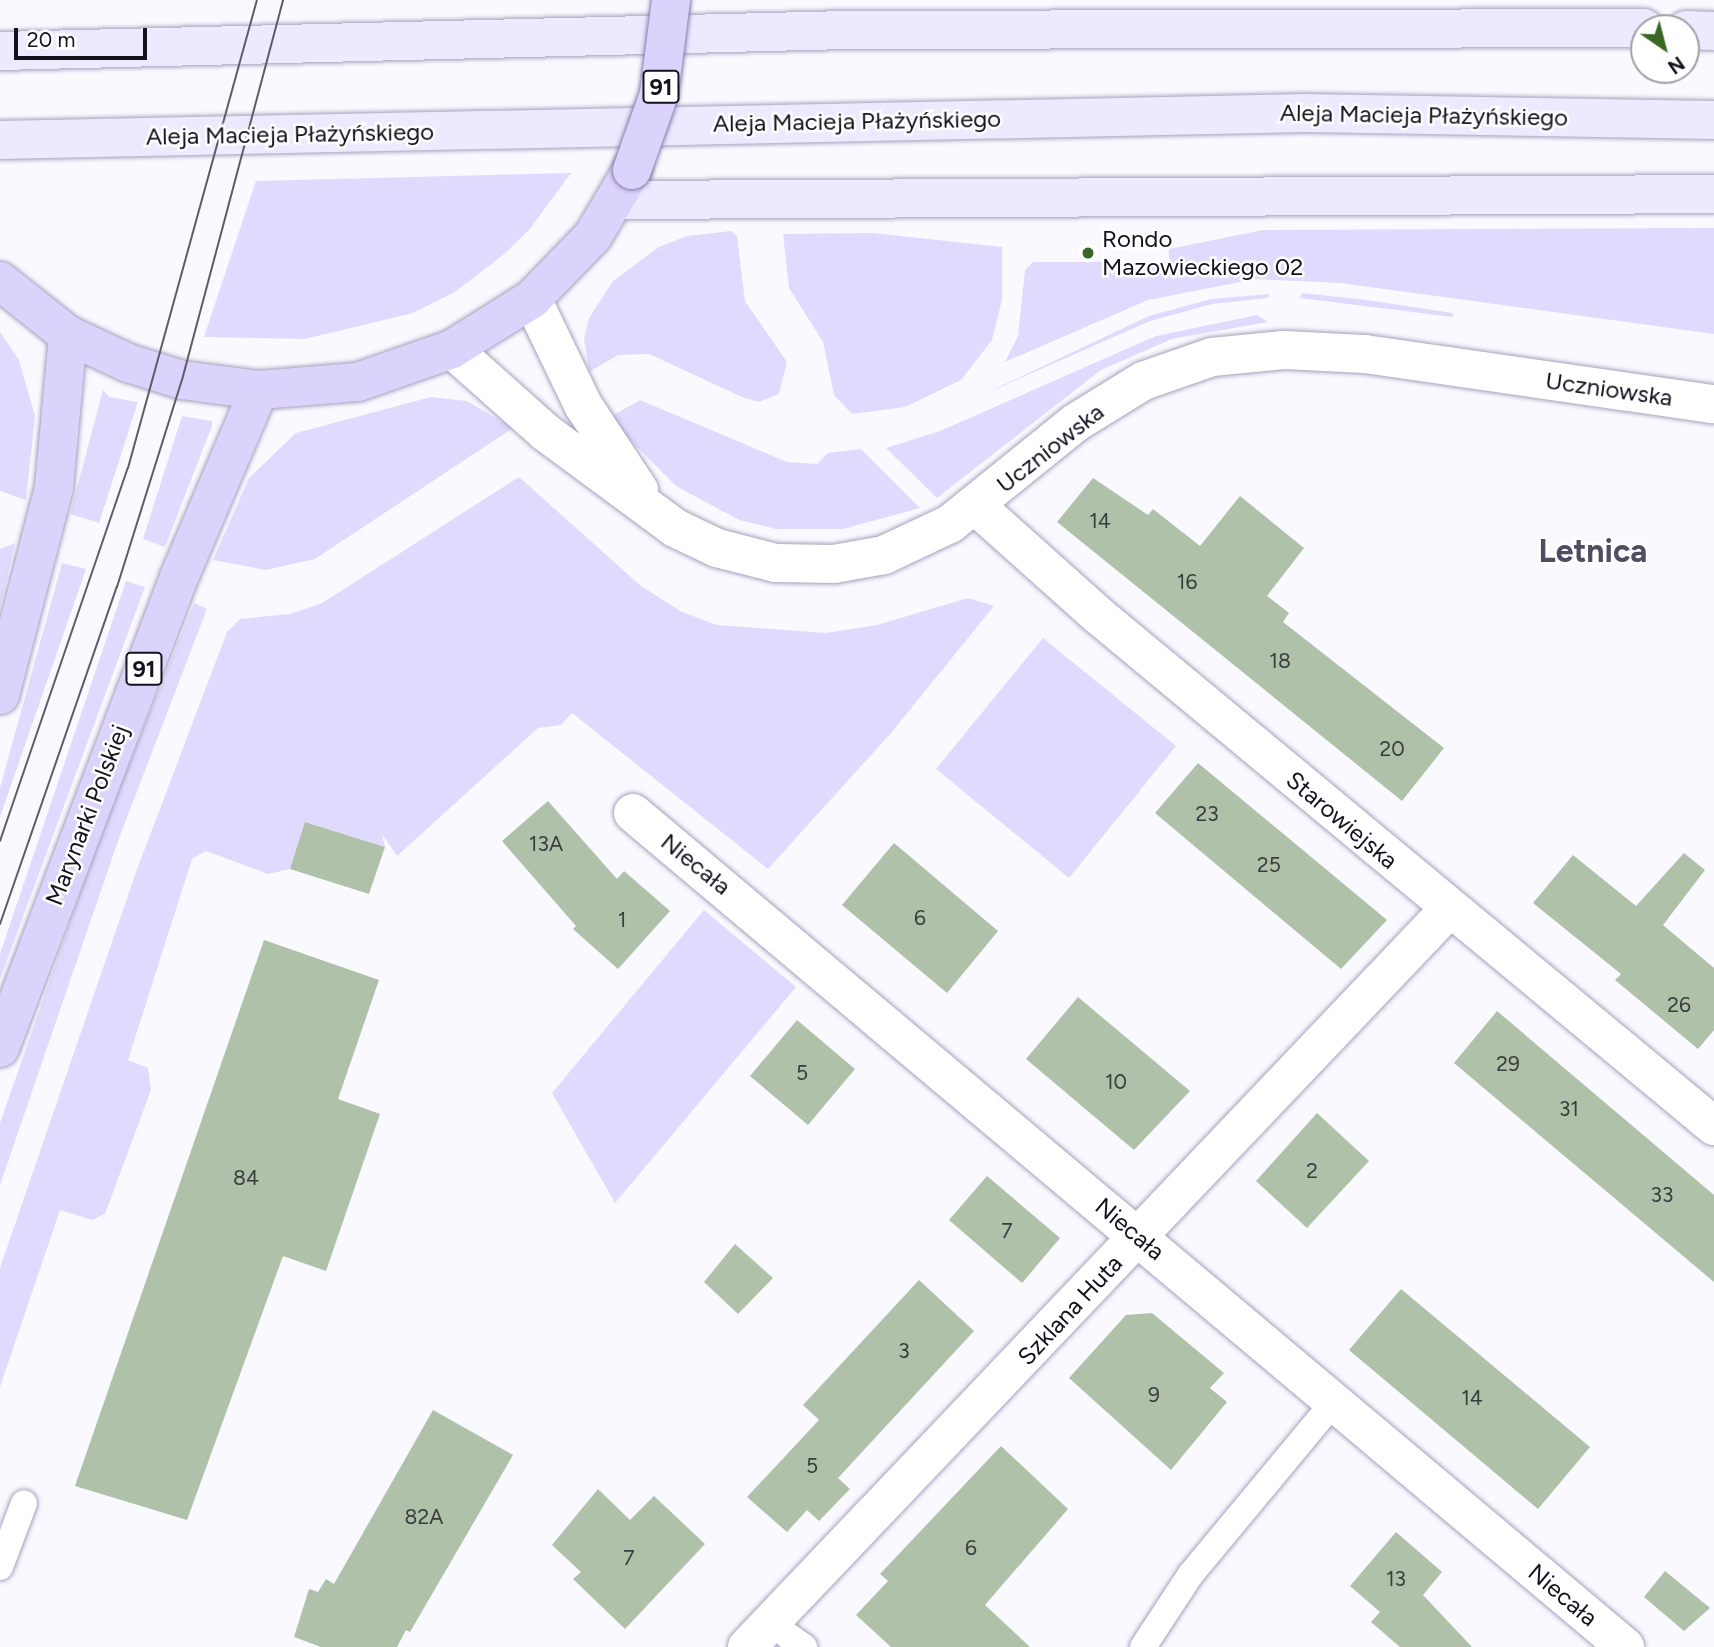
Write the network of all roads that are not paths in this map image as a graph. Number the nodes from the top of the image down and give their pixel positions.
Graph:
1 (671, 0) edge
2 (1630, 28) edge
3 (0, 51) edge
4 (1714, 120) edge
5 (0, 140) edge
6 (625, 185) junction
7 (1714, 194) edge
8 (0, 281) edge
9 (532, 299) junction
10 (68, 335) junction
11 (452, 349) junction
12 (259, 390) junction
13 (1714, 404) edge
14 (976, 506) junction
15 (653, 513) junction
16 (0, 695) edge
17 (632, 813) dead end
18 (1448, 910) junction
19 (0, 1048) edge
20 (1714, 1126) edge
21 (1140, 1236) junction
22 (1333, 1403) junction
23 (24, 1503) dead end
24 (0, 1567) edge
25 (759, 1635) edge
26 (804, 1647) edge
27 (1143, 1647) edge
28 (1625, 1647) edge

1 - 6 main road, 91, bridge
2 - 3 main road
4 - 5 main road, Aleja Macieja Płażyńskiego
6 - 7 main road
6 - 9 main road, 91
8 - 10 main road, 91
9 - 11 main road, 91
9 - 15 street, Uczniowska
10 - 12 main road, 91
10 - 16 main road
11 - 12 main road, 91
11 - 15 street, Uczniowska
12 - 19 main road, Marynarki Polskiej / 91
13 - 14 street, Uczniowska
14 - 15 street, Uczniowska
14 - 18 street, Starowiejska
17 - 21 street, Niecała
18 - 20 street, Starowiejska
18 - 21 street, Szklana Huta
21 - 22 street, Niecała
21 - 25 street, Szklana Huta
22 - 27 lane
22 - 28 street, Niecała
23 - 24 lane
25 - 26 lane

